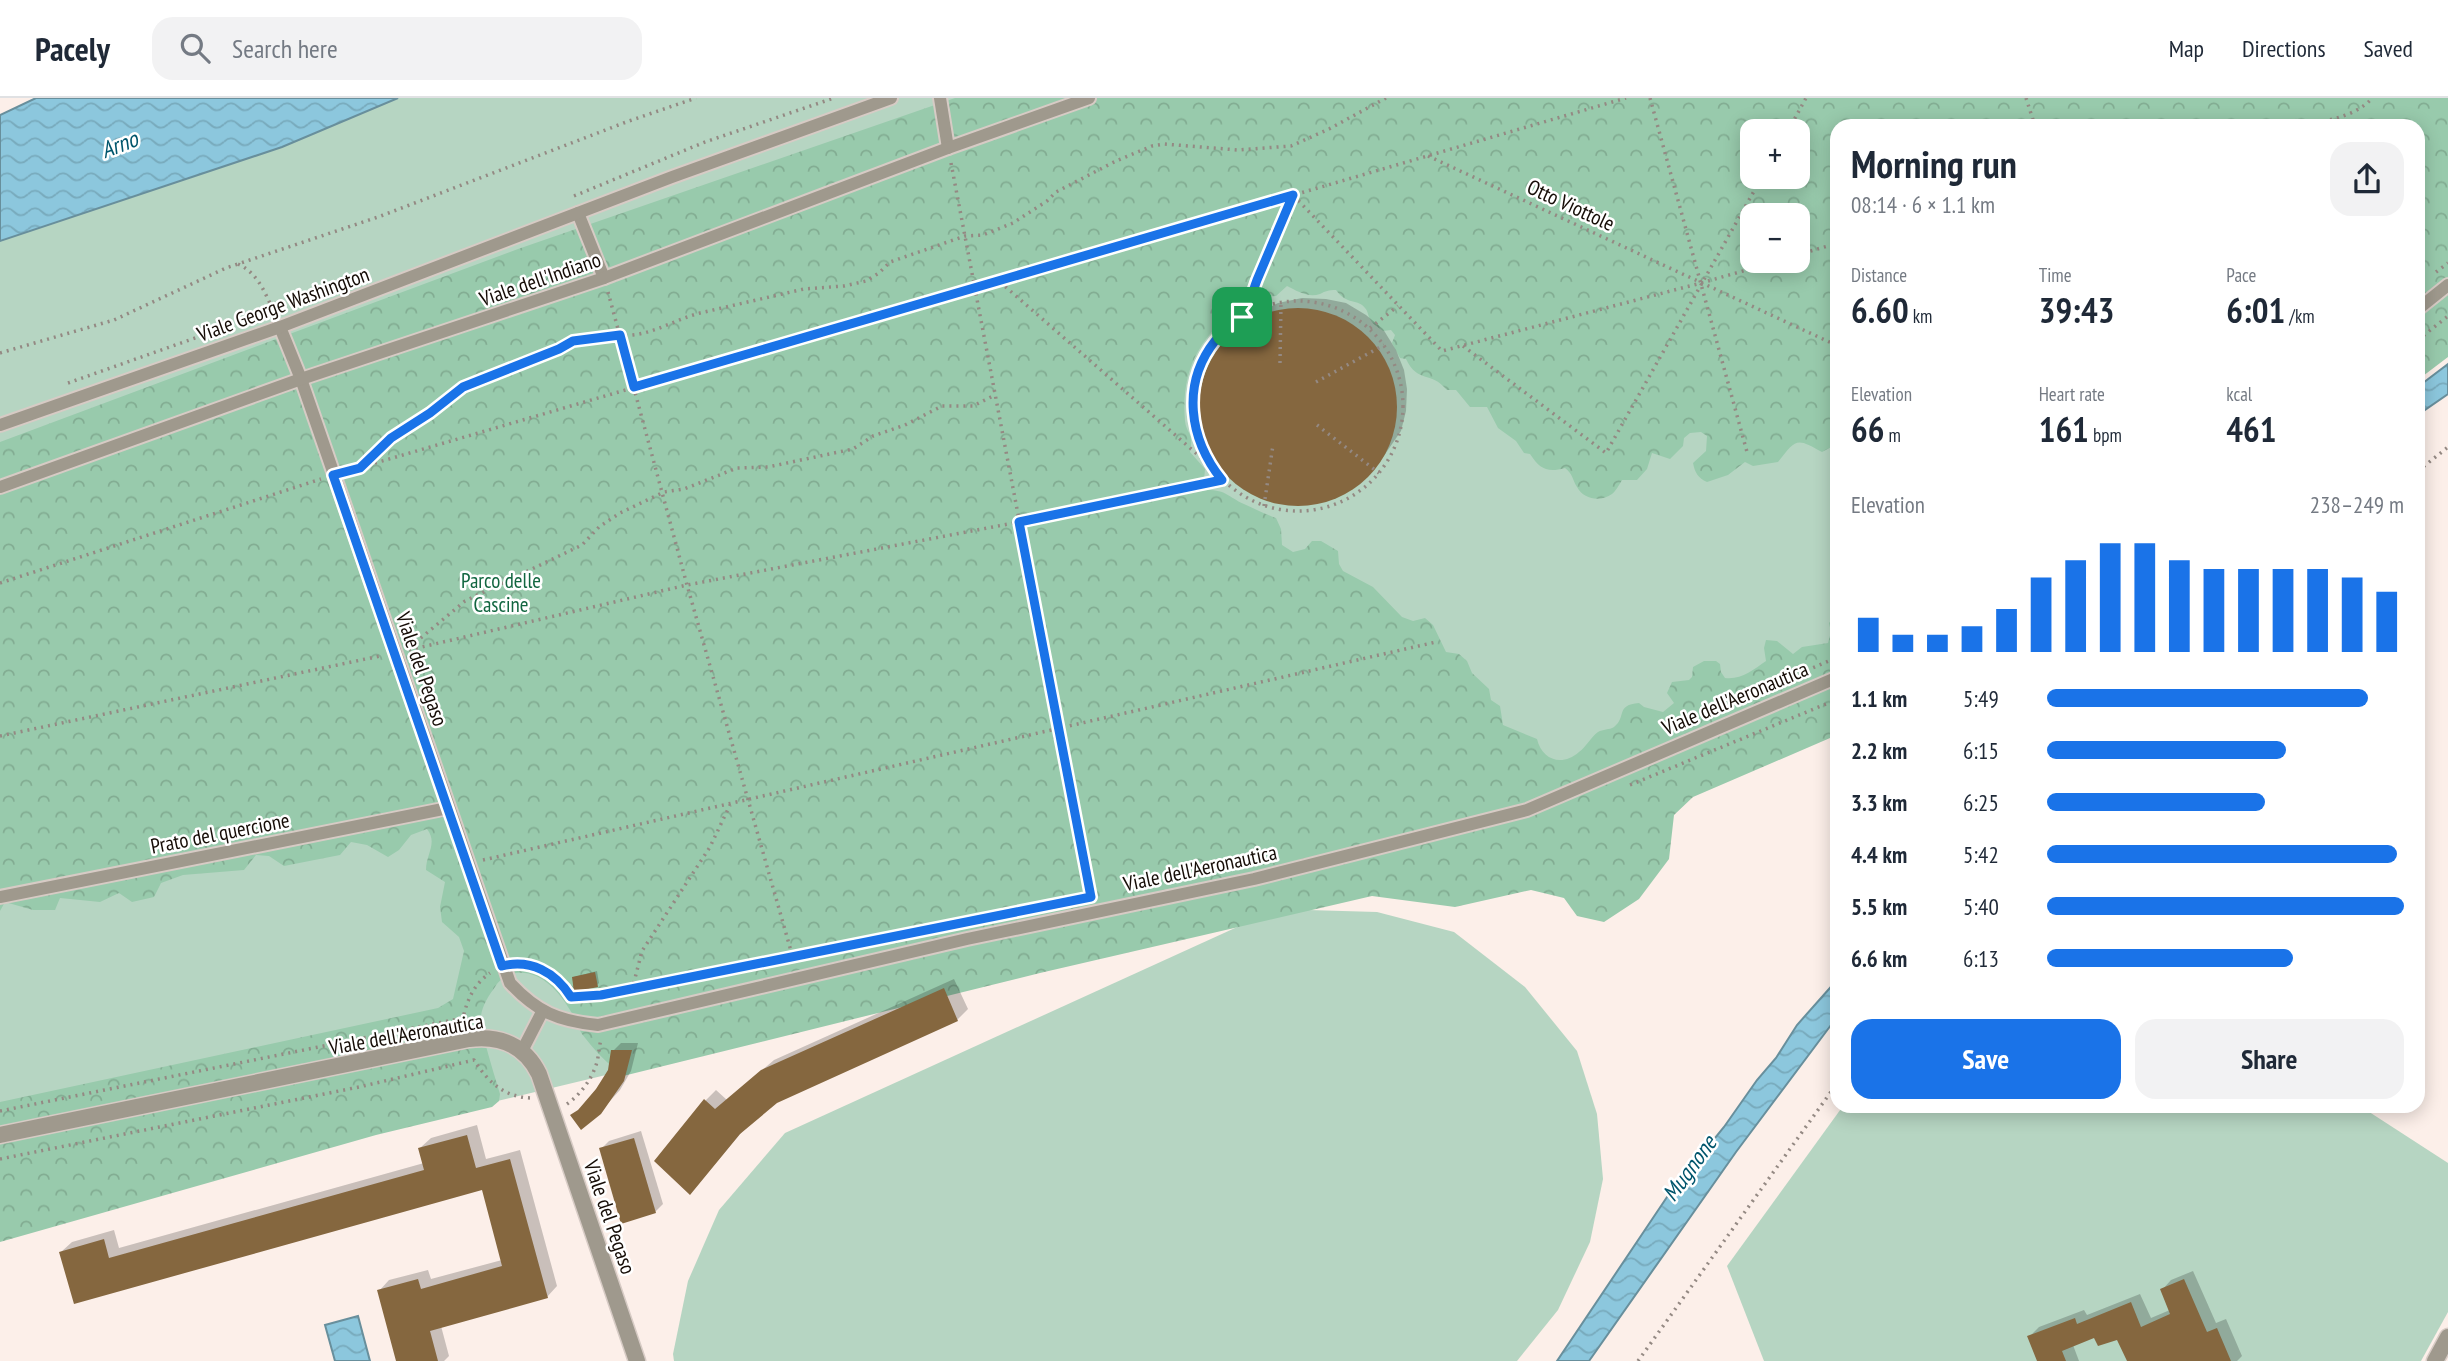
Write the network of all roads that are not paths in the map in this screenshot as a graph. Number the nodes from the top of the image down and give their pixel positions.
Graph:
1 (891, 98) edge
2 (940, 98) edge
3 (1090, 98) edge
4 (948, 148) junction
5 (578, 213) junction
6 (604, 278) junction
7 (2448, 285) edge
8 (2425, 303) edge
9 (280, 327) junction
10 (301, 379) junction
11 (0, 425) edge
12 (0, 487) edge
13 (1830, 680) edge
14 (448, 808) junction
15 (0, 897) edge
16 (542, 1012) junction
17 (522, 1051) junction
18 (0, 1135) edge
19 (2448, 1337) edge
20 (637, 1361) edge
21 (2435, 1361) edge

1 - 5 street, Viale George Washington
2 - 4 street
3 - 4 street, Viale dell'Indiano
4 - 6 street, Viale dell'Indiano
5 - 6 street
5 - 9 street, Viale George Washington
6 - 10 street, Viale dell'Indiano
7 - 8 street
9 - 10 street, Viale del Pegaso
9 - 11 street, Viale George Washington
10 - 12 street, Viale dell'Indiano
10 - 14 street, Viale del Pegaso
13 - 16 street, Viale dell'Aeronautica
14 - 15 street, Prato del quercione
14 - 16 street, Viale del Pegaso
16 - 17 street
17 - 18 street, Viale dell'Aeronautica
17 - 20 street, Viale del Pegaso
19 - 21 street

